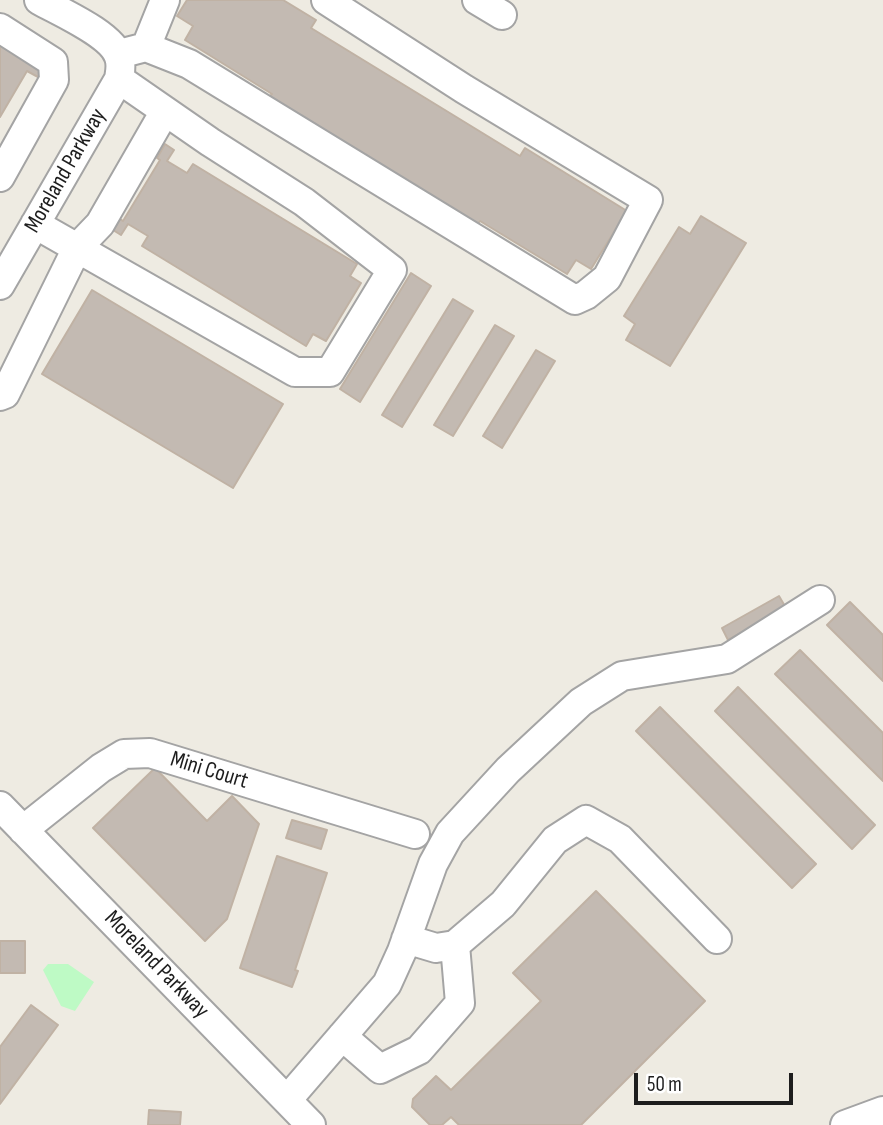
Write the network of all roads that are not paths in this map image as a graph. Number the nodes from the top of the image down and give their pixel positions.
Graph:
1 (39, 0) edge
2 (326, 0) edge
3 (477, 0) edge
4 (163, 1) edge
5 (502, 15) dead end
6 (0, 28) edge
7 (146, 47) junction
8 (119, 66) junction
9 (165, 111) junction
10 (0, 177) edge
11 (35, 224) junction
12 (77, 248) junction
13 (3, 273) edge
14 (0, 396) edge
15 (820, 600) dead end
16 (0, 806) edge
17 (23, 830) junction
18 (415, 834) dead end
19 (406, 939) junction
20 (717, 939) dead end
21 (455, 945) junction
22 (342, 1037) junction
23 (287, 1100) junction
24 (881, 1105) edge
25 (311, 1125) edge
26 (845, 1125) edge

1 - 8 street
2 - 7 street
3 - 5 street
4 - 7 street
6 - 10 street
7 - 8 street
8 - 9 street
8 - 11 street, Moreland Parkway
9 - 12 street
9 - 12 street
11 - 12 street
11 - 13 street, Moreland Parkway
12 - 14 street
15 - 19 street
16 - 17 street, Moreland Parkway
17 - 18 street, Mini Court
17 - 23 street, Moreland Parkway
19 - 21 street
19 - 22 street
20 - 21 street
21 - 22 street
22 - 23 street
23 - 25 street, Moreland Parkway
24 - 26 street

